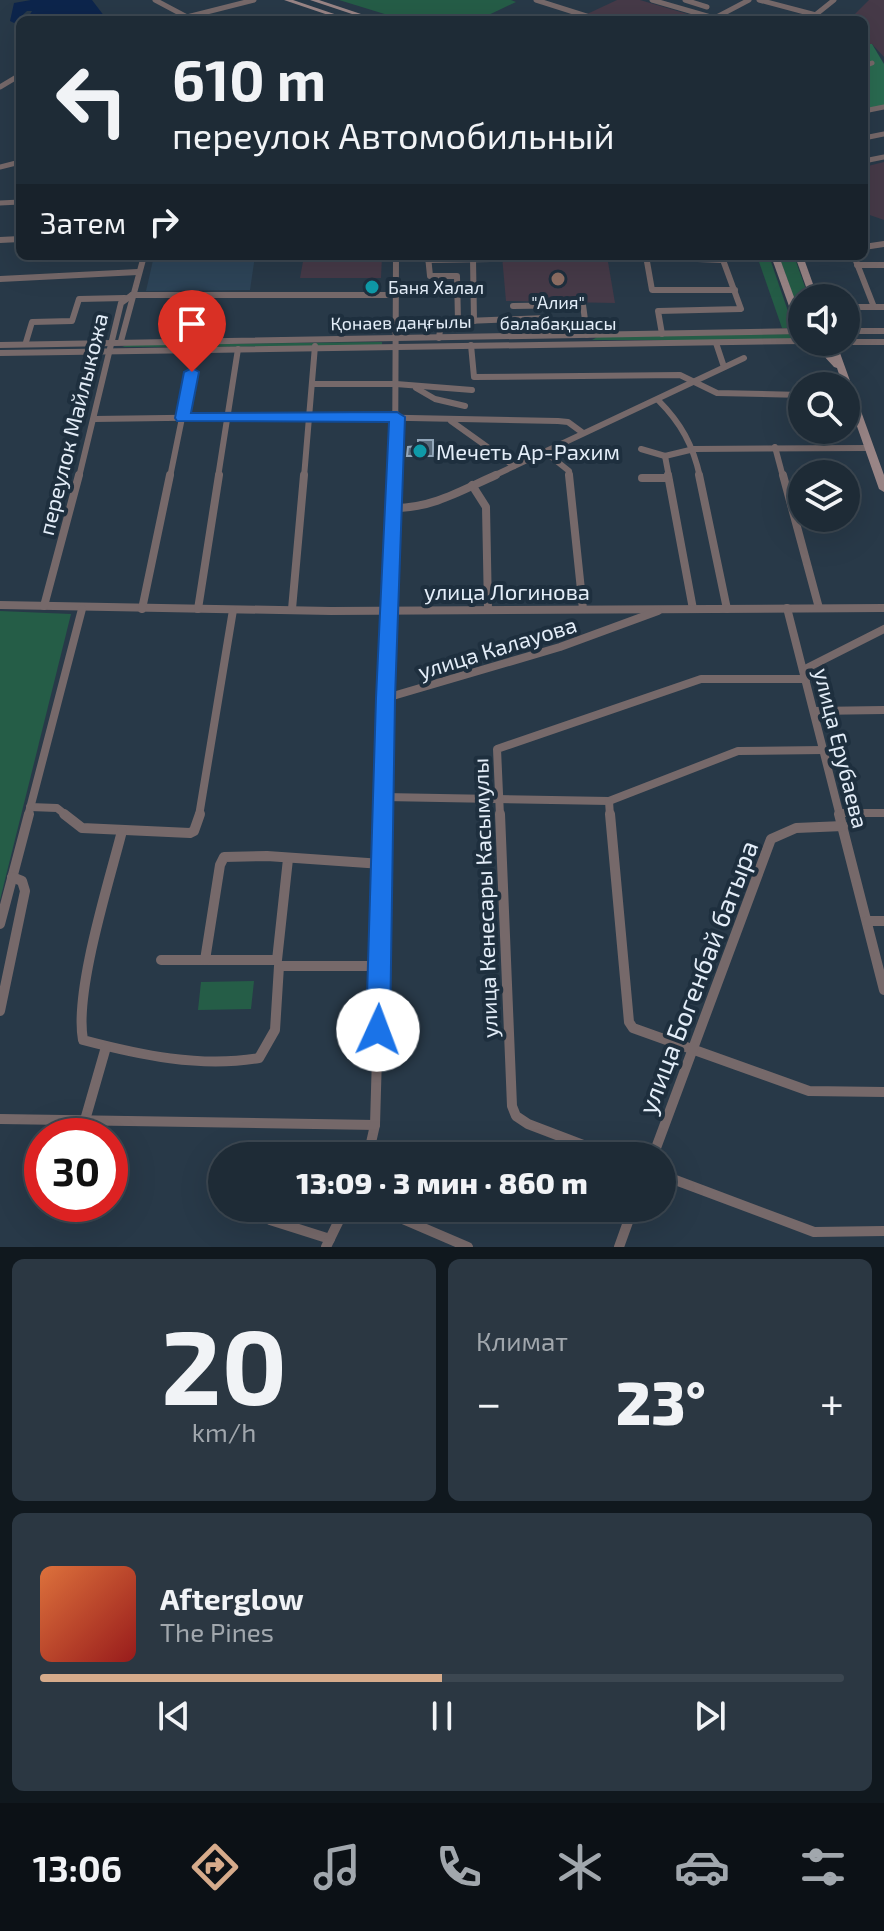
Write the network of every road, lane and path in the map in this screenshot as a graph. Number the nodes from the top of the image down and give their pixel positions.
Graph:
1 (155, 0) edge
2 (254, 0) edge
3 (287, 0) edge
4 (313, 0) edge
5 (652, 0) edge
6 (688, 0) edge
7 (749, 0) edge
8 (759, 0) edge
9 (834, 0) edge
10 (542, 1) edge
11 (707, 7) dead end
12 (185, 16) edge
13 (191, 16) edge
14 (337, 16) edge
15 (363, 16) edge
16 (587, 16) edge
17 (703, 16) edge
18 (718, 16) edge
19 (804, 16) edge
20 (816, 16) edge
21 (872, 63) dead end
22 (868, 64) edge
23 (142, 260) edge
24 (396, 260) edge
25 (428, 260) edge
26 (473, 260) edge
27 (647, 260) edge
28 (726, 260) edge
29 (776, 260) edge
30 (800, 260) edge
31 (855, 260) edge
32 (857, 265) junction
33 (884, 265) edge
34 (138, 272) junction
35 (0, 279) edge
36 (809, 284) edge
37 (708, 290) junction
38 (735, 290) junction
39 (788, 292) edge
40 (395, 295) junction
41 (129, 296) junction
42 (513, 306) dead end
43 (860, 307) edge
44 (874, 307) junction
45 (884, 307) edge
46 (713, 311) junction
47 (546, 318) dead end
48 (458, 321) junction
49 (474, 321) junction
50 (788, 331) edge
51 (860, 331) edge
52 (884, 331) edge
53 (662, 334) junction
54 (587, 335) junction
55 (439, 338) junction
56 (112, 341) junction
57 (121, 341) junction
58 (788, 341) edge
59 (26, 342) junction
60 (395, 342) junction
61 (860, 342) edge
62 (884, 342) edge
63 (716, 343) junction
64 (0, 345) edge
65 (471, 345) junction
66 (315, 346) junction
67 (196, 349) junction
68 (238, 349) junction
69 (110, 351) junction
70 (0, 353) edge
71 (744, 358) dead end
72 (724, 367) junction
73 (696, 382) junction
74 (312, 384) junction
75 (396, 384) junction
76 (416, 388) junction
77 (472, 390) dead end
78 (788, 395) edge
79 (658, 400) junction
80 (465, 406) dead end
81 (310, 416) junction
82 (228, 417) junction
83 (397, 417) junction
84 (183, 418) junction
85 (94, 419) junction
86 (451, 421) junction
87 (860, 425) edge
88 (583, 433) junction
89 (775, 447) junction
90 (869, 448) junction
91 (641, 449) dead end
92 (694, 449) junction
93 (544, 451) junction
94 (665, 456) junction
95 (514, 466) junction
96 (642, 478) dead end
97 (668, 478) junction
98 (472, 485) junction
99 (884, 489) edge
100 (395, 508) junction
101 (0, 605) edge
102 (44, 606) junction
103 (787, 608) junction
104 (819, 608) junction
105 (884, 608) edge
106 (82, 609) junction
107 (142, 609) junction
108 (198, 609) junction
109 (292, 609) junction
110 (488, 609) junction
111 (583, 609) junction
112 (663, 609) junction
113 (693, 609) junction
114 (727, 609) junction
115 (233, 610) junction
116 (389, 611) junction
117 (884, 629) edge
118 (805, 674) junction
119 (386, 698) junction
120 (884, 710) edge
121 (814, 711) junction
122 (824, 750) junction
123 (384, 797) junction
124 (498, 798) junction
125 (609, 801) junction
126 (30, 807) junction
127 (839, 813) junction
128 (884, 813) edge
129 (843, 826) junction
130 (122, 831) junction
131 (288, 859) junction
132 (382, 864) junction
133 (12, 877) junction
134 (867, 921) junction
135 (884, 921) edge
136 (0, 924) edge
137 (161, 960) dead end
138 (205, 960) junction
139 (381, 966) junction
140 (884, 990) edge
141 (0, 1011) edge
142 (106, 1047) junction
143 (691, 1050) junction
144 (884, 1092) edge
145 (86, 1118) edge
146 (0, 1119) edge
147 (24, 1119) edge
148 (128, 1121) edge
149 (375, 1125) junction
150 (371, 1142) edge
151 (575, 1142) edge
152 (658, 1142) edge
153 (676, 1180) edge
154 (275, 1222) edge
155 (338, 1222) edge
156 (410, 1222) edge
157 (628, 1222) edge
158 (884, 1231) edge
159 (328, 1243) edge
160 (468, 1247) edge
161 (619, 1247) edge

1 - 12 street
2 - 13 street
3 - 14 main road
4 - 15 main road
5 - 17 street
6 - 11 street
7 - 18 street
8 - 19 street
9 - 20 street
10 - 16 street
21 - 22 street
23 - 34 street, переулок Майлыкожа
24 - 40 street
25 - 48 street
26 - 49 street
27 - 37 street
28 - 38 street
29 - 39 main road
30 - 36 main road
31 - 32 street
32 - 33 street
32 - 44 street
34 - 35 street
34 - 41 street, переулок Майлыкожа
37 - 38 street
37 - 46 street
38 - 46 street
40 - 41 street
40 - 60 street
41 - 56 street, переулок Майлыкожа
41 - 57 street
41 - 59 street
42 - 54 street
43 - 44 street
44 - 45 street
46 - 53 street
47 - 49 street
48 - 49 street
48 - 55 street
50 - 53 street, Қонаев даңғылы
51 - 52 street
53 - 54 street, Қонаев даңғылы
54 - 55 street, Қонаев даңғылы
55 - 60 street, Қонаев даңғылы
56 - 57 street, Қонаев даңғылы
56 - 59 street, Қонаев даңғылы
56 - 69 street, переулок Майлыкожа
57 - 60 street, Қонаев даңғылы
58 - 63 street, Қонаев даңғылы
59 - 64 street, Қонаев даңғылы
60 - 65 street, Қонаев даңғылы
60 - 66 street, Қонаев даңғылы
60 - 75 street
61 - 62 street
63 - 65 street, Қонаев даңғылы
63 - 72 street
65 - 73 street
66 - 68 street, Қонаев даңғылы
66 - 74 street
67 - 68 street, Қонаев даңғылы
67 - 69 street, Қонаев даңғылы
67 - 84 street
68 - 82 street
69 - 70 street, Қонаев даңғылы
69 - 85 street, переулок Майлыкожа
71 - 72 street
72 - 73 street
73 - 78 street
73 - 79 street
74 - 75 street
74 - 81 street
75 - 76 street
75 - 83 street
76 - 77 street
76 - 80 street
79 - 88 street
79 - 92 street
81 - 82 street
81 - 83 street
81 - 109 street
82 - 84 street
82 - 108 street
83 - 86 street
83 - 100 street
84 - 85 street
84 - 107 street
85 - 102 street, переулок Майлыкожа
86 - 88 street
86 - 95 street
87 - 90 main road
88 - 93 street
89 - 90 street
89 - 92 street
89 - 104 street
90 - 99 main road
91 - 94 street
92 - 94 street
92 - 114 street
93 - 95 street
93 - 111 street
94 - 97 street
95 - 98 street
96 - 97 street
97 - 113 street
98 - 100 street
98 - 110 street
100 - 116 street
101 - 102 street, улица Логинова
102 - 106 street, улица Логинова
103 - 104 street, улица Логинова
103 - 114 street, улица Логинова
103 - 118 street, улица Ерубаева
104 - 105 street, улица Логинова
106 - 107 street, улица Логинова
106 - 126 street
107 - 108 street, улица Логинова
108 - 115 street, улица Логинова
109 - 115 street, улица Логинова
109 - 116 street, улица Логинова
110 - 111 street, улица Логинова
110 - 116 street, улица Логинова
111 - 112 street, улица Логинова
112 - 113 street, улица Логинова
112 - 119 street, улица Калауова
113 - 114 street, улица Логинова
115 - 130 street
116 - 119 street
117 - 118 street
118 - 121 street, улица Ерубаева
118 - 124 street, улица Кенесары Касымулы
119 - 123 street
120 - 121 street
121 - 122 street, улица Ерубаева
122 - 125 street
122 - 127 street, улица Ерубаева
123 - 124 street
123 - 132 street
124 - 125 street
124 - 151 street, улица Кенесары Касымулы
125 - 143 street
126 - 130 street
126 - 133 street
127 - 128 street
127 - 129 street, улица Ерубаева
129 - 134 street, улица Ерубаева
129 - 143 street, улица Богенбай батыра
130 - 142 street
131 - 132 street
131 - 138 street
131 - 138 street
132 - 139 street
133 - 136 street
133 - 141 street
134 - 135 street
134 - 140 street, улица Ерубаева
137 - 138 street
139 - 142 street
139 - 149 street
142 - 145 street
143 - 144 street
143 - 152 street, улица Богенбай батыра
146 - 147 street
148 - 149 street
149 - 150 street
153 - 158 street
154 - 159 street
155 - 159 street
156 - 160 street
157 - 161 street

